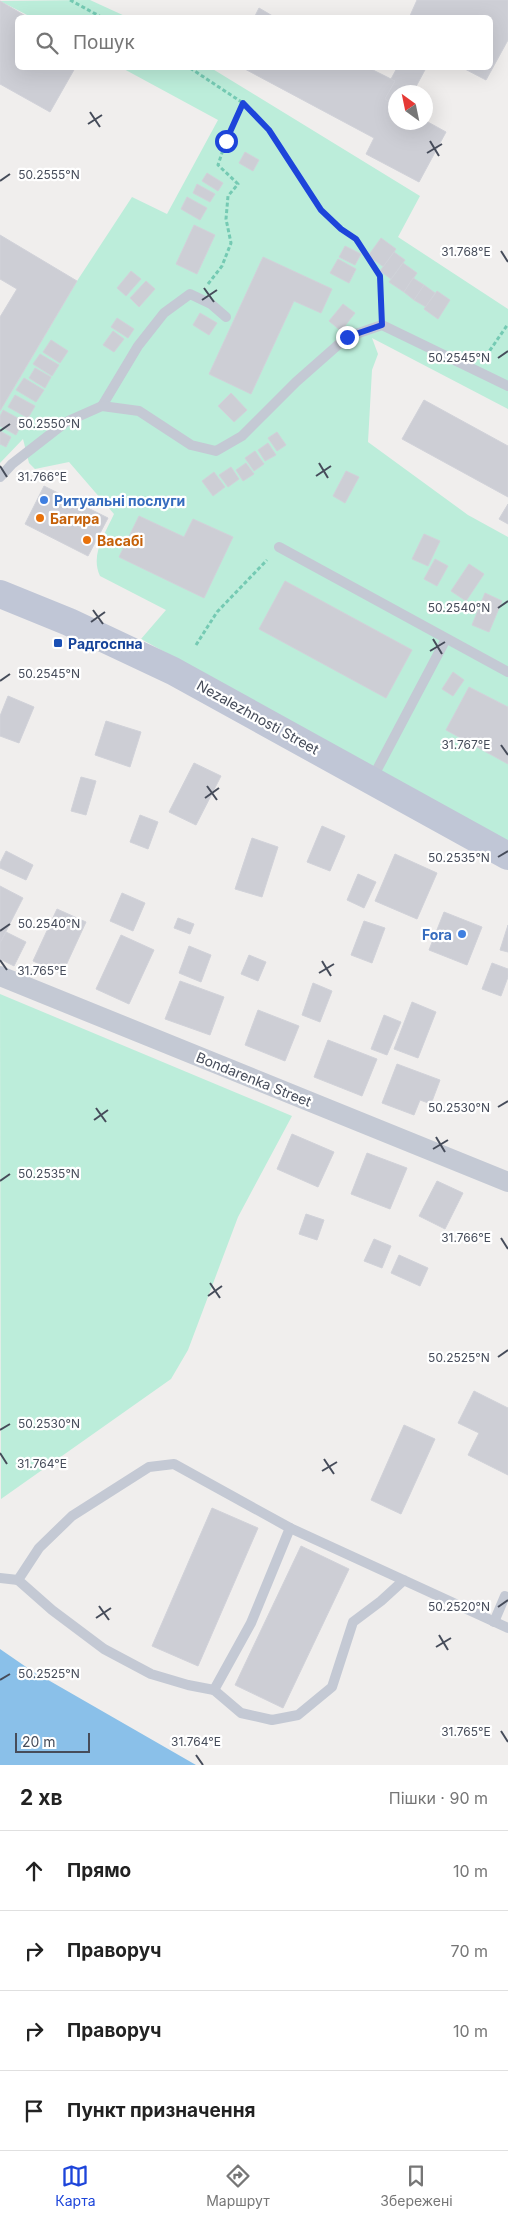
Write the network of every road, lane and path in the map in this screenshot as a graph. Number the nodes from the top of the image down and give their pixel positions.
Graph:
1 (70, 0) edge
2 (98, 15) edge
3 (193, 70) edge
4 (243, 103) junction
5 (190, 294) junction
6 (226, 317) dead end
7 (508, 324) edge
8 (382, 325) junction
9 (479, 370) junction
10 (508, 386) edge
11 (102, 406) junction
12 (0, 477) edge
13 (280, 547) joint
14 (0, 594) edge
15 (446, 639) junction
16 (196, 645) dead end
17 (508, 672) edge
18 (372, 780) junction
19 (508, 856) edge
20 (0, 976) edge
21 (508, 1182) edge
22 (290, 1528) junction
23 (0, 1578) edge
24 (18, 1580) junction
25 (404, 1580) junction
26 (505, 1596) dead end
27 (494, 1622) junction
28 (508, 1628) edge
29 (214, 1690) junction

1 - 2 path
3 - 4 path
4 - 5 path
4 - 8 path
5 - 6 lane
5 - 11 lane
7 - 9 path
8 - 9 lane
8 - 11 lane
9 - 10 lane
11 - 12 lane
13 - 15 lane
13 - 16 path
14 - 18 main road, Nezalezhnosti Street
15 - 17 lane
15 - 18 lane
18 - 19 main road, Nezalezhnosti Street
20 - 21 street, Bondarenka Street
22 - 24 lane
22 - 25 lane
22 - 29 lane
23 - 24 lane
24 - 29 lane
25 - 27 lane
25 - 29 lane
26 - 27 lane
27 - 28 lane

